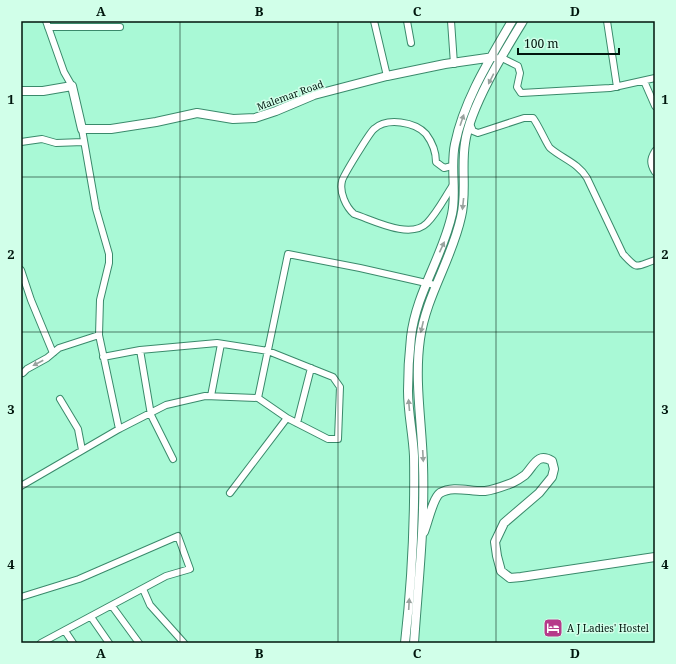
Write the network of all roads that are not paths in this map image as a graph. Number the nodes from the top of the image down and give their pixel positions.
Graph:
1 (374, 21) edge
2 (407, 21) edge
3 (451, 21) edge
4 (512, 21) edge
5 (523, 21) edge
6 (607, 21) edge
7 (47, 24) edge
8 (120, 27) dead end
9 (411, 43) dead end
10 (491, 57) junction
11 (502, 58) junction
12 (454, 64) junction
13 (387, 76) junction
14 (655, 78) edge
15 (644, 81) junction
16 (72, 86) junction
17 (617, 87) junction
18 (21, 91) edge
19 (655, 106) edge
20 (470, 124) junction
21 (82, 129) junction
22 (21, 142) edge
23 (84, 142) junction
24 (655, 151) edge
25 (452, 166) junction
26 (655, 172) edge
27 (453, 185) junction
28 (655, 260) edge
29 (21, 270) edge
30 (23, 282) edge
31 (427, 283) junction
32 (435, 285) junction
33 (99, 335) junction
34 (221, 344) junction
35 (140, 350) junction
36 (268, 351) junction
37 (53, 353) junction
38 (103, 357) junction
39 (311, 368) junction
40 (23, 373) dead end
41 (211, 396) junction
42 (258, 398) junction
43 (60, 399) dead end
44 (150, 412) junction
45 (287, 418) junction
46 (297, 423) junction
47 (119, 429) junction
48 (82, 450) junction
49 (173, 459) dead end
50 (21, 486) edge
51 (230, 493) dead end
52 (413, 501) junction
53 (423, 502) junction
54 (422, 536) junction
55 (655, 557) edge
56 (143, 589) junction
57 (21, 597) edge
58 (112, 606) junction
59 (91, 617) junction
60 (65, 631) junction
61 (49, 642) edge
62 (41, 643) edge
63 (73, 643) edge
64 (109, 643) edge
65 (138, 643) edge
66 (184, 643) edge
67 (404, 643) edge
68 (414, 643) edge

1 - 13 street
2 - 9 street
3 - 12 street
4 - 10 main road
5 - 11 main road
6 - 17 street
7 - 8 street
7 - 16 street
10 - 11 main road, Malemar Road
10 - 12 main road, Malemar Road
25 -> 10 main road
11 - 17 street
11 -> 20 main road
12 - 13 main road, Malemar Road
13 - 21 main road, Malemar Road
14 - 15 street
15 - 17 street
15 - 19 street
16 - 18 main road
16 - 21 main road
20 - 28 street
20 -> 32 main road
21 - 23 street
22 - 23 street
23 - 33 street
24 - 26 street
25 - 27 main road
25 - 27 street
31 -> 27 main road
29 - 30 street
30 - 37 street
31 - 32 street
31 - 36 street
52 -> 31 main road
32 -> 53 main road
33 - 37 street
33 - 38 street
34 - 35 street
34 - 36 street
34 - 41 street
35 - 38 street
35 - 44 street
36 - 39 street
36 - 42 street
37 -> 40 street
38 - 47 street
39 - 46 street
39 - 46 street
41 - 42 street
41 - 44 street
42 - 45 street
43 - 48 street
44 - 47 street
44 - 49 street
45 - 46 street
45 - 51 street
47 - 48 street
48 - 50 street
52 - 53 main road
67 -> 52 main road
53 - 54 main road
54 - 55 main road
54 - 68 main road
56 - 57 street
56 - 58 street
56 - 66 street
58 - 59 street
58 - 65 street
59 - 60 street
59 - 64 street
60 - 61 street
60 - 63 street
61 - 62 street

